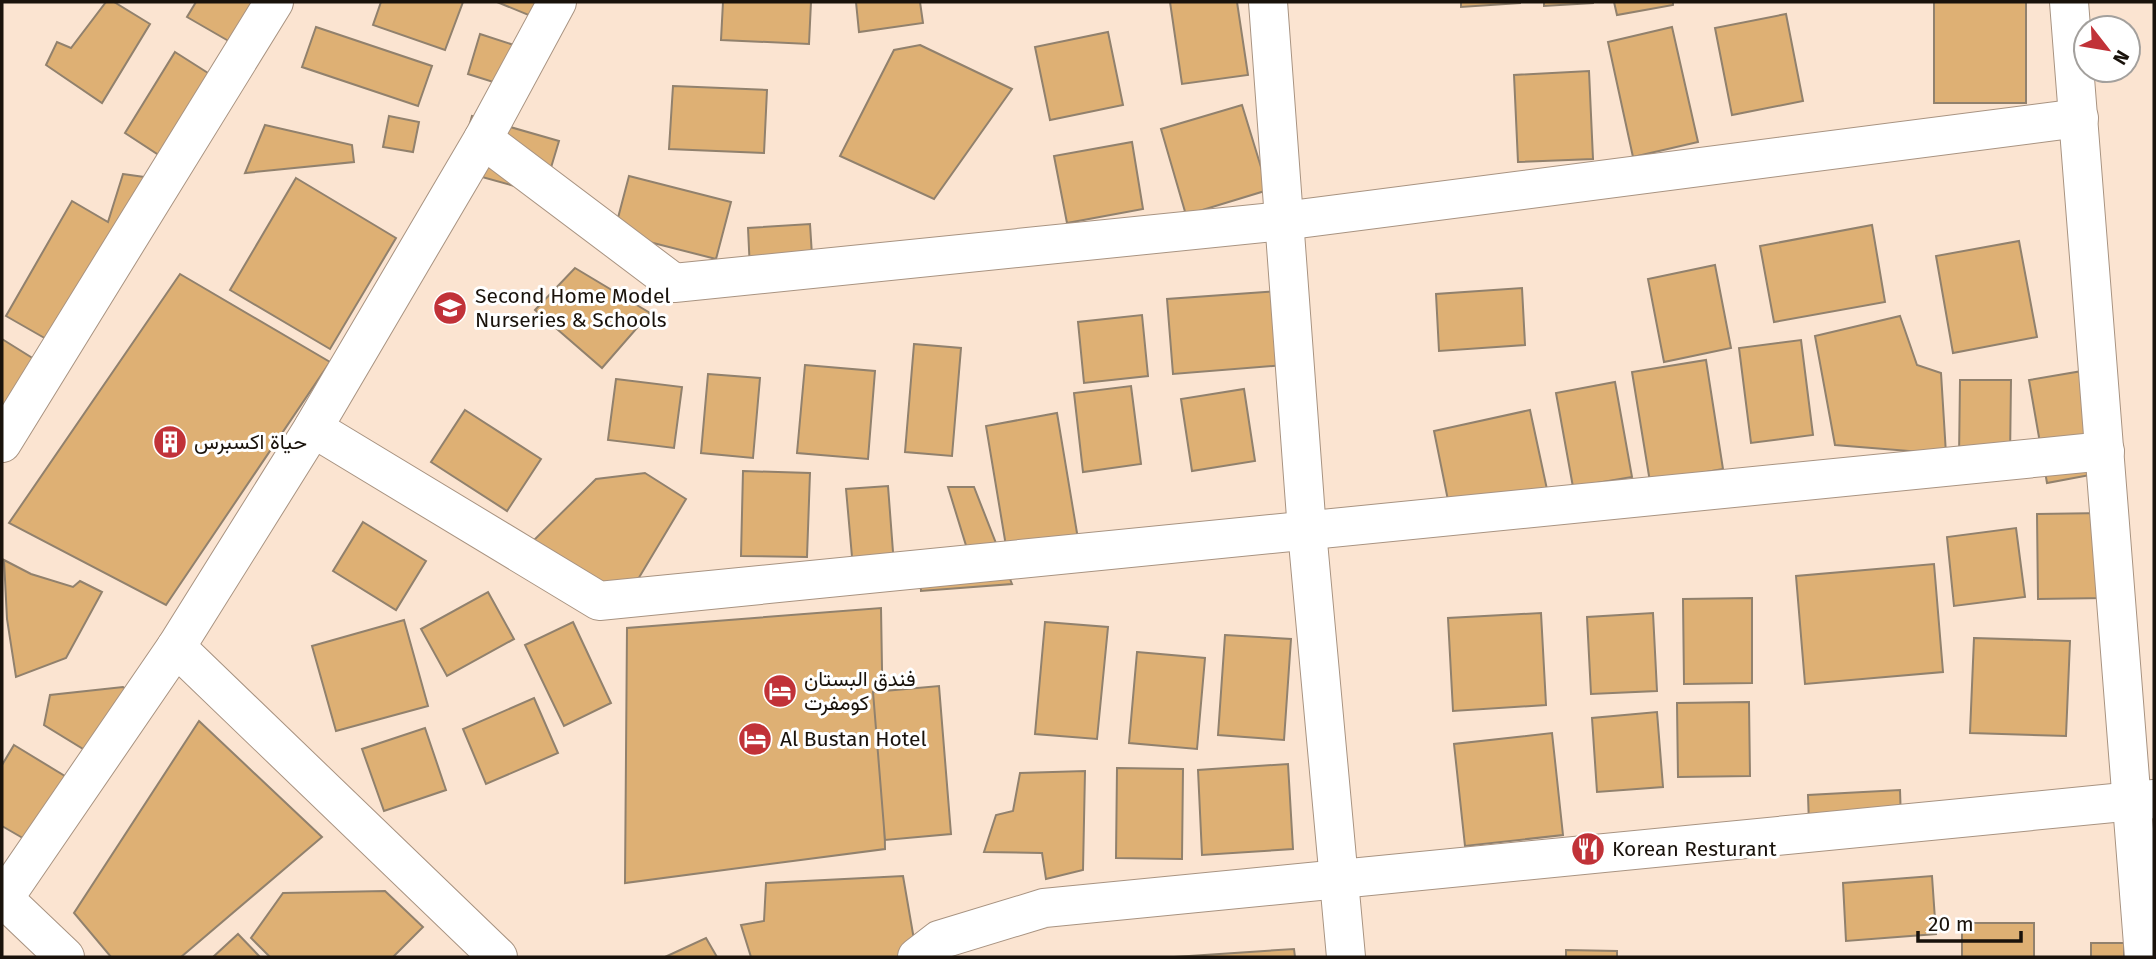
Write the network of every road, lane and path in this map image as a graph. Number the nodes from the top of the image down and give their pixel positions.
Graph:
1 (274, 2) edge
2 (557, 2) edge
3 (1268, 2) edge
4 (2069, 2) edge
5 (2078, 118) junction
6 (483, 139) junction
7 (1283, 220) junction
8 (313, 428) junction
9 (2, 443) edge
10 (2105, 451) junction
11 (1307, 531) junction
12 (176, 647) junction
13 (2143, 801) edge
14 (1337, 878) junction
15 (2, 899) edge
16 (65, 957) edge
17 (498, 957) edge
18 (917, 957) edge
19 (1346, 957) edge
20 (2144, 957) edge

1 - 9 street
2 - 6 street
3 - 7 street
4 - 5 street
5 - 7 street
5 - 10 street
6 - 7 street
6 - 8 street
7 - 11 street
8 - 11 street
8 - 12 street
10 - 11 street
10 - 13 street
11 - 14 street
12 - 15 street
12 - 17 street
13 - 14 street
13 - 20 street
14 - 18 street
14 - 19 street
15 - 16 street

